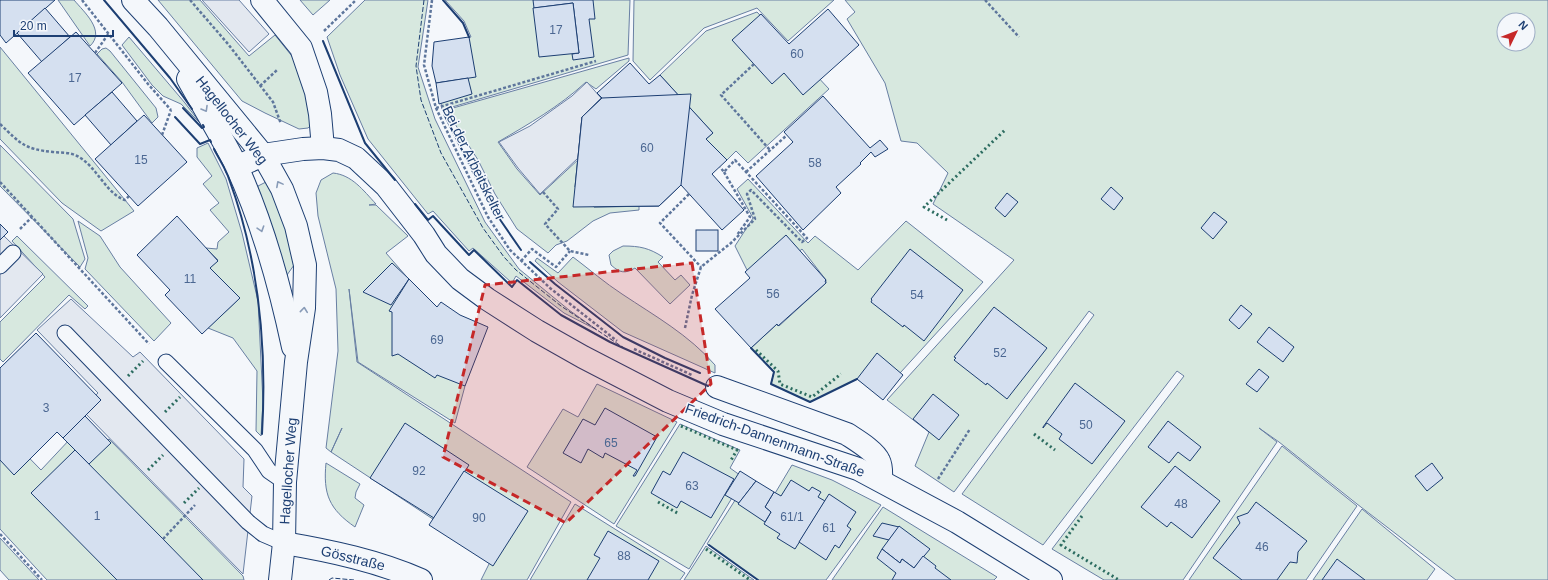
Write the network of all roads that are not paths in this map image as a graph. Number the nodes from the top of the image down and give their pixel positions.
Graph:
1 (134, 0) edge
2 (144, 0) edge
3 (262, 0) edge
4 (158, 27) junction
5 (323, 148) junction
6 (263, 155) junction
7 (236, 167) junction
8 (14, 253) dead end
9 (0, 266) edge
10 (65, 333) dead end
11 (166, 362) road end
12 (296, 362) junction
13 (717, 387) road end
14 (881, 480) junction
15 (285, 482) junction
16 (284, 543) junction
17 (280, 580) edge
18 (421, 580) edge
19 (1051, 580) edge

1 - 4 street, Hagellocher Weg
2 - 4 street, Hagellocher Weg
3 - 5 street
4 - 6 street, Hagellocher Weg
4 -> 7 street, Hagellocher Weg
5 - 6 street, Friedrich-Dannenmann-Straße
5 - 14 street, Friedrich-Dannenmann-Straße
6 - 7 street, Friedrich-Dannenmann-Straße
12 -> 6 street, Hagellocher Weg
7 -> 12 street, Hagellocher Weg
8 - 9 lane
10 - 16 lane
11 - 15 lane
12 - 15 street, Hagellocher Weg
13 - 14 street, Friedrich-Dannenmann-Straße
14 - 19 street, Friedrich-Dannenmann-Straße
15 - 16 street, Hagellocher Weg
16 - 17 street, Hagellocher Weg
16 - 18 street, Gösstraße

